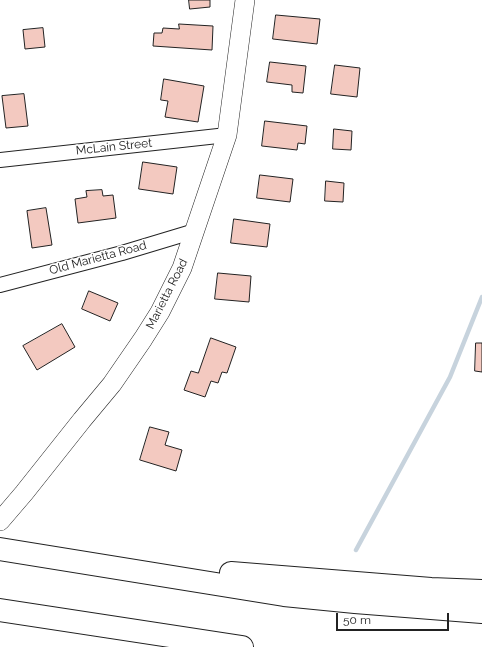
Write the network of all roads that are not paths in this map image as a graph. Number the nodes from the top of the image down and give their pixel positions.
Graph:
1 (245, 0) edge
2 (227, 135) junction
3 (0, 160) edge
4 (195, 231) junction
5 (0, 285) edge
6 (0, 521) edge
7 (0, 549) edge
8 (33, 554) junction
9 (482, 591) edge
10 (0, 610) edge
11 (482, 612) edge
12 (242, 647) edge

1 - 2 street, Marietta Road
2 - 3 street, McLain Street
2 - 4 street, Marietta Road
4 - 5 street, Old Marietta Road
4 - 6 street, Marietta Road
7 - 8 highway
8 - 9 highway
8 - 11 highway
10 - 12 highway

